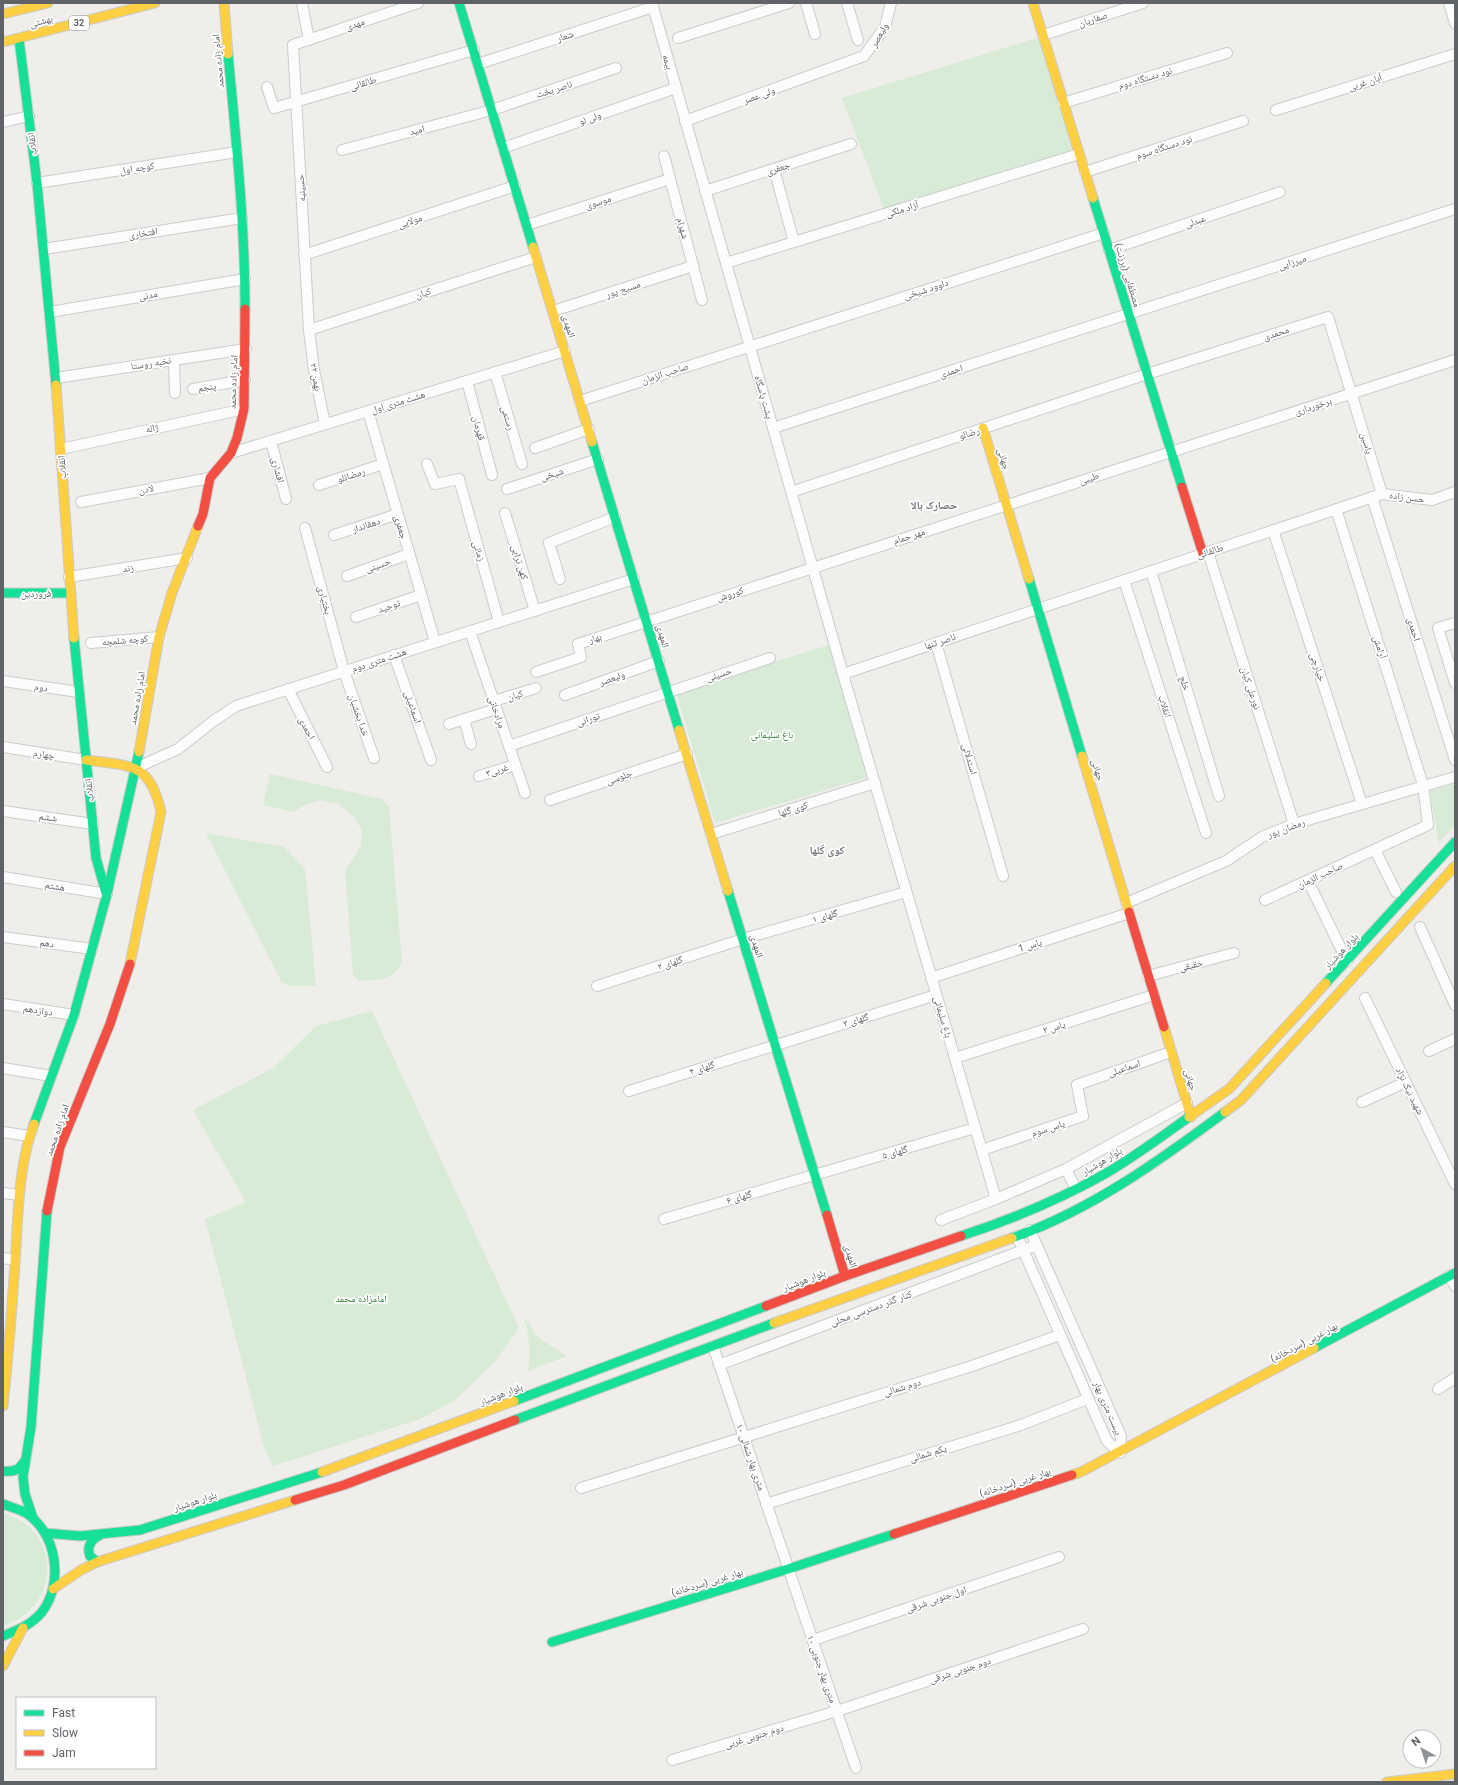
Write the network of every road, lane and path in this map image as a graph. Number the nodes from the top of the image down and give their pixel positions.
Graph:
1 (48, 3) edge
2 (155, 3) edge
3 (224, 3) edge
4 (302, 3) edge
5 (418, 3) edge
6 (460, 3) edge
7 (789, 3) edge
8 (806, 3) edge
9 (847, 3) edge
10 (891, 3) edge
11 (1033, 3) edge
12 (1143, 3) edge
13 (1449, 3) edge
14 (652, 5) edge
15 (3, 14) edge
16 (1455, 23) edge
17 (815, 34) dead end
18 (1043, 35) junction
19 (19, 38) junction
20 (678, 38) dead end
21 (309, 40) junction
22 (858, 40) dead end
23 (3, 42) edge
24 (292, 45) joint
25 (474, 50) junction
26 (1227, 53) dead end
27 (1455, 54) edge
28 (478, 64) junction
29 (616, 68) dead end
30 (834, 68) joint
31 (266, 87) dead end
32 (676, 88) junction
33 (296, 103) junction
34 (1063, 103) junction
35 (492, 110) junction
36 (1276, 110) dead end
37 (29, 116) junction
38 (685, 121) junction
39 (1243, 121) dead end
40 (3, 122) edge
41 (852, 144) dead end
42 (503, 148) junction
43 (342, 150) dead end
44 (237, 152) junction
45 (1079, 154) junction
46 (664, 156) dead end
47 (774, 169) junction
48 (1084, 172) junction
49 (670, 179) junction
50 (37, 183) junction
51 (515, 186) junction
52 (705, 191) junction
53 (1280, 192) dead end
54 (1455, 210) edge
55 (242, 218) junction
56 (527, 225) junction
57 (1104, 233) junction
58 (794, 242) junction
59 (44, 249) junction
60 (1109, 250) junction
61 (304, 255) junction
62 (536, 257) junction
63 (726, 263) junction
64 (694, 266) junction
65 (246, 279) junction
66 (702, 300) dead end
67 (553, 311) junction
68 (50, 312) junction
69 (1129, 314) junction
70 (309, 330) junction
71 (749, 346) junction
72 (246, 349) junction
73 (565, 351) junction
74 (174, 360) junction
75 (1455, 360) edge
76 (495, 372) junction
77 (1147, 374) junction
78 (56, 378) junction
79 (245, 380) junction
80 (467, 381) junction
81 (193, 389) dead end
82 (175, 393) dead end
83 (1352, 394) junction
84 (580, 401) junction
85 (244, 409) junction
86 (368, 411) junction
87 (325, 424) junction
88 (773, 428) junction
89 (983, 428) junction
90 (589, 429) junction
91 (271, 441) junction
92 (535, 448) dead end
93 (61, 449) junction
94 (1171, 451) junction
95 (231, 453) junction
96 (598, 460) junction
97 (383, 464) junction
98 (427, 464) dead end
99 (522, 464) dead end
100 (492, 475) dead end
101 (210, 478) junction
102 (319, 485) dead end
103 (507, 489) dead end
104 (791, 492) junction
105 (1455, 492) edge
106 (1377, 495) junction
107 (286, 499) dead end
108 (81, 502) dead end
109 (1006, 505) junction
110 (1336, 509) junction
111 (505, 513) dead end
112 (398, 514) junction
113 (615, 517) junction
114 (305, 528) dead end
115 (1274, 530) junction
116 (334, 535) dead end
117 (1206, 553) junction
118 (409, 554) junction
119 (187, 558) junction
120 (812, 568) junction
121 (1151, 571) junction
122 (347, 576) dead end
123 (69, 578) junction
124 (560, 579) dead end
125 (634, 579) junction
126 (1124, 580) junction
127 (3, 593) edge
128 (70, 593) junction
129 (421, 595) junction
130 (1038, 609) junction
131 (535, 611) junction
132 (356, 618) dead end
133 (647, 621) junction
134 (499, 622) junction
135 (1455, 623) edge
136 (470, 631) junction
137 (159, 637) junction
138 (435, 642) junction
139 (936, 642) junction
140 (91, 643) dead end
141 (394, 655) junction
142 (770, 658) dead end
143 (659, 661) junction
144 (344, 671) junction
145 (536, 672) dead end
146 (843, 674) junction
147 (3, 681) edge
148 (1455, 683) edge
149 (536, 688) dead end
150 (288, 689) junction
151 (668, 691) junction
152 (79, 692) junction
153 (565, 695) dead end
154 (495, 705) junction
155 (464, 720) junction
156 (449, 724) dead end
157 (471, 744) dead end
158 (509, 746) junction
159 (3, 747) edge
160 (687, 754) junction
161 (374, 758) dead end
162 (86, 760) junction
163 (431, 760) dead end
164 (1455, 760) edge
165 (515, 765) junction
166 (327, 767) dead end
167 (136, 768) junction
168 (479, 776) dead end
169 (1455, 777) edge
170 (875, 784) junction
171 (1423, 785) junction
172 (525, 793) dead end
173 (1219, 796) dead end
174 (550, 800) dead end
175 (1362, 804) junction
176 (3, 811) edge
177 (93, 824) junction
178 (1294, 824) junction
179 (1206, 833) dead end
180 (711, 834) junction
181 (1455, 842) edge
182 (1375, 850) junction
183 (1455, 866) edge
184 (1003, 876) dead end
185 (3, 877) edge
186 (1308, 881) junction
187 (906, 892) junction
188 (1396, 892) dead end
189 (107, 894) junction
190 (1265, 900) dead end
191 (1126, 903) junction
192 (1129, 913) junction
193 (1420, 927) dead end
194 (3, 937) edge
195 (743, 939) junction
196 (92, 949) junction
197 (1234, 954) dead end
198 (1344, 964) junction
199 (1148, 976) junction
200 (931, 978) junction
201 (1352, 979) junction
202 (597, 986) dead end
203 (1318, 992) junction
204 (936, 995) junction
205 (1154, 995) junction
206 (1365, 998) dead end
207 (3, 1004) edge
208 (1329, 1004) junction
209 (1455, 1006) edge
210 (74, 1015) junction
211 (1455, 1038) edge
212 (775, 1044) junction
213 (1429, 1051) dead end
214 (1171, 1052) junction
215 (955, 1058) junction
216 (3, 1068) edge
217 (51, 1076) junction
218 (1406, 1082) junction
219 (1077, 1085) joint
220 (629, 1091) dead end
221 (1362, 1102) dead end
222 (1187, 1104) junction
223 (1191, 1117) junction
224 (975, 1128) junction
225 (3, 1132) edge
226 (29, 1136) junction
227 (982, 1150) junction
228 (1066, 1169) junction
229 (815, 1175) junction
230 (1455, 1184) edge
231 (1076, 1189) junction
232 (3, 1193) edge
233 (19, 1195) junction
234 (996, 1199) junction
235 (664, 1219) dead end
236 (940, 1220) dead end
237 (1030, 1230) junction
238 (1017, 1236) junction
239 (1037, 1245) junction
240 (1024, 1251) junction
241 (3, 1258) edge
242 (15, 1260) junction
243 (1452, 1275) edge
244 (845, 1276) junction
245 (1455, 1286) edge
246 (7, 1328) edge
247 (1060, 1335) junction
248 (713, 1346) junction
249 (719, 1365) junction
250 (1455, 1378) edge
251 (1438, 1389) dead end
252 (1087, 1399) junction
253 (3, 1406) edge
254 (744, 1436) junction
255 (1120, 1453) junction
256 (24, 1462) junction
257 (3, 1470) edge
258 (581, 1488) dead end
259 (3, 1504) edge
260 (766, 1504) junction
261 (33, 1518) junction
262 (46, 1533) junction
263 (100, 1535) junction
264 (1059, 1557) dead end
265 (97, 1562) junction
266 (788, 1568) junction
267 (54, 1589) junction
268 (23, 1628) junction
269 (1083, 1629) dead end
270 (3, 1636) edge
271 (813, 1640) junction
272 (552, 1642) dead end
273 (3, 1666) edge
274 (836, 1711) junction
275 (672, 1760) dead end
276 (856, 1768) dead end
277 (1455, 1774) edge
278 (1387, 1782) edge

1 - 15 street, بهشتی
2 - 19 street, بهشتی / 32
3 - 44 street, امام زاده محمد
4 - 21 street
5 - 21 street, مهدی
6 - 25 street, المهدی
7 - 20 street
8 - 17 street
9 - 22 street
10 - 30 street, ولیعصر
11 - 18 street, مصطفایی (برزنت)
12 - 18 street, صفاریان
13 - 16 street
14 - 28 street, شعار
14 - 32 street, بیمه
18 - 34 street, مصطفایی (برزنت)
19 - 23 street, بهشتی / 32
19 - 37 street, انقلاب
21 - 24 street, مهدی
24 - 33 street, حسینیه
25 - 28 street, المهدی
25 - 33 street, طالقانی
26 - 34 street, نود دستگاه دوم
27 - 36 street, آبان غربی
28 - 35 street, المهدی
29 - 35 street, ناصر بخت
30 - 38 street, ولی عصر
31 - 33 street, طالقانی
32 - 38 street, بیمه
32 - 42 street, ولی لو
33 - 61 street, حسینیه
34 - 45 street, مصطفایی (برزنت)
35 - 42 street, المهدی
35 - 43 street, امید
37 - 40 street
37 - 50 street, انقلاب
38 - 52 street, پشت پاسگاه
39 - 48 street, نود دستگاه سوم
41 - 47 street, جعفری
42 - 51 street, المهدی
44 - 50 street, کوچه اول
44 - 55 street, امام زاده محمد
45 - 48 street, مصطفایی (برزنت)
45 - 58 street, آزاد ملکی
46 - 49 street, شهرام
47 - 52 street, جعفری
47 - 58 street
48 - 57 street, مصطفایی (برزنت)
49 - 56 street, موسوی
49 - 64 street, شهرام
50 - 59 street, انقلاب
51 - 56 street, المهدی
51 - 61 street, مولایی
52 - 63 street, پشت پاسگاه
53 - 60 street, عبدلی
54 - 69 street, میرزایی
55 - 59 street, افتخاری
55 - 65 street, امام زاده محمد
56 - 62 street, المهدی
57 - 60 street, مصطفایی (برزنت)
57 - 71 street, داوود شیخی
58 - 63 street, آزاد ملکی
59 - 68 street, انقلاب
60 - 69 street, مصطفایی (برزنت)
61 - 70 street, حسینیه
62 - 67 street, المهدی
62 - 70 street, کیان
63 - 71 street, پشت پاسگاه
64 - 66 street, شهرام
64 - 67 street, مسیح پور
65 - 68 street, مدنی
65 - 72 street, امام زاده محمد
67 - 73 street, المهدی
68 - 78 street, انقلاب
69 - 77 street, مصطفایی (برزنت)
69 - 88 street, احمدی
70 - 87 street, ۲۲ بهمن
71 - 84 street, صاحب الزمان
71 - 88 street, پشت پاسگاه
72 - 74 street, نخبه روستا
72 - 79 street, امام زاده محمد
73 - 76 street, هشت متری اول
73 - 84 street, المهدی
74 - 78 street, نخبه روستا
74 - 82 street
75 - 83 street, برخورداری
76 - 80 street, هشت متری اول
76 - 99 street, رستمی
77 - 83 street, محمدی
77 - 89 street, رضالو
77 - 94 street, مصطفایی (برزنت)
78 - 93 street, انقلاب
79 - 81 street, پنجم
79 - 85 street, امام زاده محمد
80 - 86 street, هشت متری اول
80 - 100 street, قهرمان
83 - 94 street, برخورداری
83 - 106 street, یاسین
84 - 90 street, المهدی
85 - 93 street, ژاله
85 - 95 street, امام زاده محمد
86 - 87 street, هشت متری اول
86 - 97 street, جعفری
87 - 91 street, هشت متری اول
88 - 104 street, پشت پاسگاه
89 - 104 street, رضالو
89 - 109 street, جهانی
90 - 92 street
90 - 96 street, المهدی
91 - 95 street, هشت متری اول
91 - 107 street, افشاری
93 - 123 street, انقلاب
94 - 109 street, طیبی
94 - 117 street, مصطفایی (برزنت)
95 - 101 street, امام زاده محمد
96 - 103 street, شیخی
96 - 113 street, المهدی
97 - 102 street, رمضانلو
97 - 112 street, جعفری
98 - 134 street, زمانی
101 - 108 street, لادن
101 - 119 street, امام زاده محمد
104 - 120 street, پشت پاسگاه
105 - 106 street, حسن زاده
106 - 110 street, طالقانی
106 - 164 street, احمدی
109 - 120 street, مهر حمام
109 - 130 street, جهانی
110 - 115 street, طالقانی
110 - 171 street, آرامش
111 - 131 street, کهن ترابی
112 - 116 street, دهقاندار
112 - 118 street, جعفری
113 - 124 street
113 - 125 street, المهدی
114 - 144 street, بختیاری
115 - 117 street, طالقانی
115 - 175 street, خیارچی
117 - 121 street, طالقانی
117 - 178 street, نورعلی کیان
118 - 122 street, حسینی
118 - 129 street, جعفری
119 - 123 street, زند
119 - 137 street, امام زاده محمد
120 - 133 street, کوروش
120 - 146 street, پشت پاسگاه
121 - 126 street, طالقانی
121 - 173 street, خلج
123 - 128 street, انقلاب
125 - 131 street, هشت متری دوم
125 - 133 street, المهدی
126 - 130 street, طالقانی
126 - 179 street, انقلاب
127 - 128 street, فروردین
128 - 152 street, انقلاب
129 - 132 street, توحید
129 - 138 street, جعفری
130 - 139 street, ناصر تنها
130 - 191 street, جهانی
131 - 134 street, هشت متری دوم
133 - 143 street, المهدی
133 - 145 street, بهار
134 - 136 street, هشت متری دوم
135 - 148 street
136 - 138 street, هشت متری دوم
136 - 154 street, مرادخانی
137 - 140 street, کوچه شلمچه
137 - 167 street, امام زاده محمد
138 - 141 street, هشت متری دوم
139 - 146 street, ناصر تنها
139 - 184 street, استدلالی
141 - 144 street, هشت متری دوم
141 - 163 street, اسماعیلی
142 - 151 street, حسینی
143 - 151 street, المهدی
143 - 153 street, ولیعصر
144 - 150 street, هشت متری دوم
144 - 161 street, خدا بخشیان
146 - 170 street, باغ سلیمانی
147 - 152 street, دوم
149 - 154 street, کیان
150 - 166 street, احمدی
150 - 167 street, هشت متری دوم
151 - 158 street, تورانی
151 - 160 street, المهدی
152 - 162 street, انقلاب
154 - 155 street, کیان
154 - 158 street, مرادخانی
155 - 156 street, کیان
155 - 157 street
158 - 165 street, مرادخانی
159 - 162 street, چهارم
160 - 174 street, جلوسی
160 - 180 street, المهدی
162 - 167 street
162 - 177 street, انقلاب
165 - 168 street, غربی۳
165 - 172 street, مرادخانی
167 - 189 street, امام زاده محمد
167 - 256 street, امام زاده محمد
169 - 171 street, رمضان پور
170 - 180 street, کوی گلها
170 - 187 street, باغ سلیمانی
171 - 175 street, رمضان پور
171 - 182 street, صاحب الزمان
175 - 178 street, رمضان پور
176 - 177 street, ششم
177 - 189 street, انقلاب
178 - 191 street, رمضان پور
180 - 195 street, المهدی
181 - 198 street, بلوار هوشیار
182 - 186 street, صاحب الزمان
182 - 188 street
183 - 201 street
185 - 189 street, هشتم
186 - 190 street, صاحب الزمان
186 - 198 street
187 - 195 street, گلهای ۱
187 - 200 street, باغ سلیمانی
189 - 196 street, امام زاده محمد
191 - 192 street, جهانی
192 - 199 street, جهانی
192 - 200 street, یاس 1
193 - 209 street
194 - 196 street, دهم
195 - 202 street, گلهای ۲
195 - 212 street, المهدی
196 - 210 street, امام زاده محمد
197 - 199 street, حقیقی
198 - 201 street
198 - 203 street, بلوار هوشیار
199 - 205 street, جهانی
200 - 204 street, باغ سلیمانی
201 - 208 street
203 - 208 street
203 - 223 street, بلوار هوشیار
204 - 212 street, گلهای ۳
204 - 215 street, باغ سلیمانی
205 - 214 street, جهانی
205 - 215 street, یاس ۲
206 - 218 street, شهید نیک نژاد
207 - 210 street, دوازدهم
208 - 237 street
210 - 217 street, امام زاده محمد
211 - 213 street
212 - 220 street, گلهای ۴
212 - 229 street, المهدی
214 - 219 street, اسماعیلی
214 - 222 street, جهانی
215 - 224 street, باغ سلیمانی
216 - 217 street
217 - 226 street, امام زاده محمد
218 - 221 street
218 - 230 street, شهید نیک نژاد
219 - 227 street, یاس سوم
222 - 223 street, جهانی
222 - 228 street
223 - 231 street, بلوار هوشیار
224 - 227 street, باغ سلیمانی
224 - 229 street, گلهای ۵
225 - 226 street
226 - 233 street, امام زاده محمد
227 - 234 street, باغ سلیمانی
228 - 231 street
228 - 234 street
229 - 235 street, گلهای ۶
229 - 244 street, المهدی
231 - 244 street, بلوار هوشیار
232 - 233 street
233 - 242 street, امام زاده محمد
234 - 236 street
237 - 238 street
237 - 239 street, بیست متری بهار
238 - 240 street, بیست متری بهار
238 - 248 street
239 - 240 street, کنار گذر دسترسی محلی
239 - 255 street, بیست متری بهار
240 - 247 street, بیست متری بهار
240 - 249 street, کنار گذر دسترسی محلی
241 - 242 street
242 - 246 street, امام زاده محمد
243 - 245 street
243 - 255 street, بهار غربی (سردخانه)
244 - 263 street, بلوار هوشیار
246 - 253 street, امام زاده محمد
247 - 252 street, بیست متری بهار
247 - 254 street, دوم شمالی
248 - 249 street, ۱۰ متری بهار شمالی
248 - 265 street
249 - 254 street, ۱۰ متری بهار شمالی
250 - 251 street
252 - 255 street, بیست متری بهار
252 - 260 street, یکم شمالی
254 - 258 street, دوم شمالی
254 - 260 street, ۱۰ متری بهار شمالی
255 - 266 street, بهار غربی (سردخانه)
256 - 257 street
256 - 261 street, امام زاده محمد
259 - 261 street
260 - 266 street, ۱۰ متری بهار شمالی
261 - 262 street
262 - 263 street, بلوار هوشیار
262 - 267 street
263 - 265 street
264 - 271 street, اول جنوبی شرقی
265 - 267 street
266 - 271 street, ۱۰ متری بهار جنوبی
266 - 272 street, بهار غربی (سردخانه)
267 - 268 street
268 - 270 street
268 - 273 street
269 - 274 street, دوم جنوبی شرقی
271 - 274 street, ۱۰ متری بهار جنوبی
274 - 275 street, دوم جنوبی غربی
274 - 276 street, ۱۰ متری بهار جنوبی
277 - 278 street

